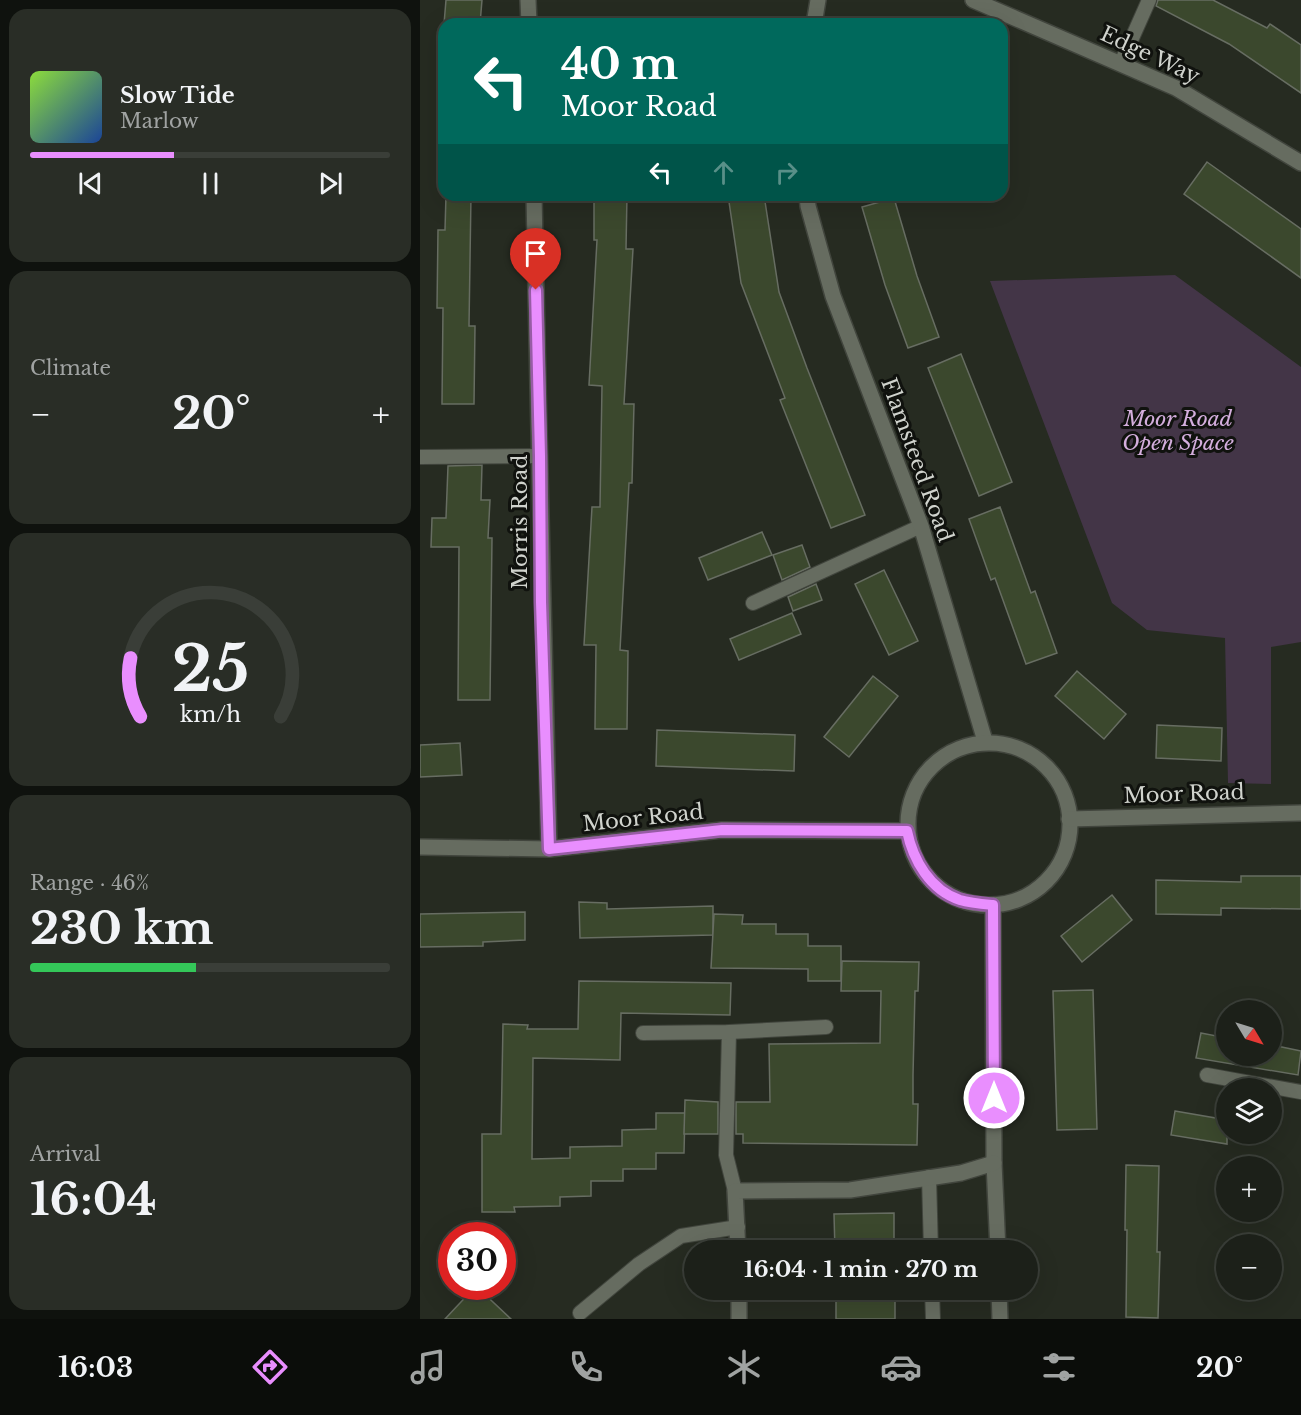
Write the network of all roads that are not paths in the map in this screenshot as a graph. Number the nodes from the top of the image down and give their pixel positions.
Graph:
1 (528, 0) edge
2 (819, 0) edge
3 (973, 0) edge
4 (1149, 0) edge
5 (529, 18) edge
6 (815, 18) edge
7 (1120, 63) junction
8 (1301, 163) edge
9 (534, 201) edge
10 (808, 201) edge
11 (540, 456) junction
12 (420, 457) edge
13 (921, 526) junction
14 (753, 603) dead end
15 (985, 741) junction
16 (1301, 813) edge
17 (1070, 819) junction
18 (907, 831) junction
19 (420, 847) edge
20 (549, 849) junction
21 (993, 905) junction
22 (826, 1027) dead end
23 (729, 1032) junction
24 (643, 1033) dead end
25 (1207, 1075) dead end
26 (1301, 1092) edge
27 (994, 1163) junction
28 (929, 1178) junction
29 (735, 1191) junction
30 (738, 1227) junction
31 (738, 1240) edge
32 (931, 1240) edge
33 (998, 1240) edge
34 (738, 1300) edge
35 (932, 1300) edge
36 (999, 1300) edge
37 (580, 1313) dead end
38 (739, 1319) edge
39 (933, 1319) edge
40 (1000, 1319) edge

1 - 5 street
2 - 6 street
3 - 7 street, Edge Way
4 - 7 lane
7 - 8 street, Edge Way
9 - 11 street, Morris Road
10 - 13 street, Flamsteed Road
11 - 12 lane
11 - 20 street, Morris Road
13 - 14 lane
13 - 15 street, Flamsteed Road
15 - 17 street
15 - 18 street
16 - 17 street, Moor Road
17 - 21 street
18 - 20 street, Moor Road
18 - 21 street
19 - 20 street, Moor Road
21 - 27 street
22 - 23 lane
23 - 24 lane
23 - 29 lane
25 - 26 lane
27 - 28 street
27 - 33 street
28 - 29 street
28 - 32 lane
29 - 30 street
30 - 31 street
30 - 37 lane
34 - 38 street
35 - 39 lane
36 - 40 street

